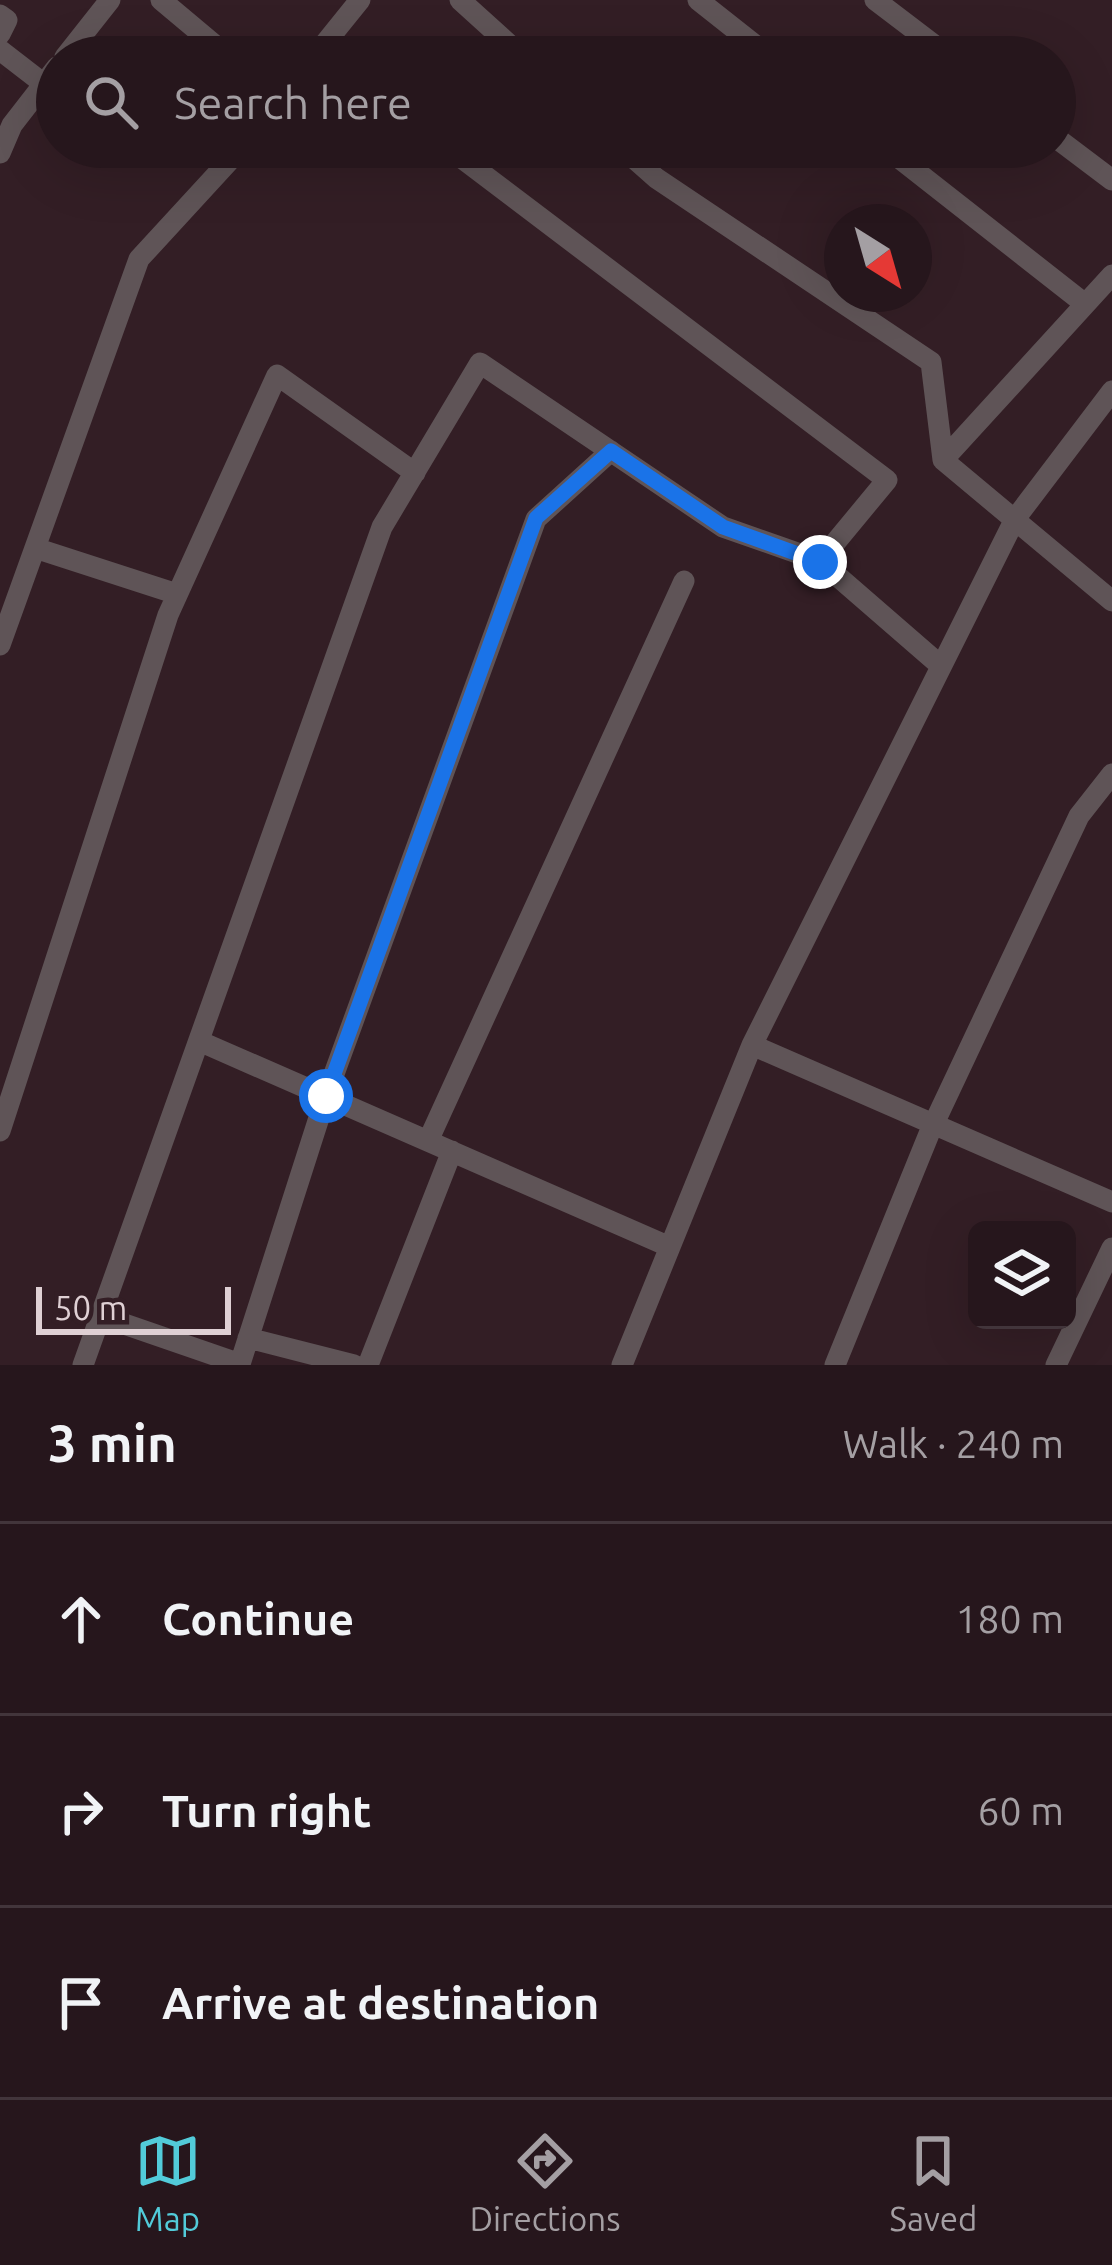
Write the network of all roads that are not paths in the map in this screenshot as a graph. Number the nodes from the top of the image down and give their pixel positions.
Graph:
1 (110, 0) edge
2 (161, 0) edge
3 (360, 0) edge
4 (460, 0) edge
5 (698, 0) edge
6 (875, 0) edge
7 (0, 15) edge
8 (0, 34) edge
9 (82, 36) edge
10 (204, 36) edge
11 (334, 36) edge
12 (500, 36) edge
13 (743, 36) edge
14 (922, 36) edge
15 (0, 50) edge
16 (36, 68) edge
17 (36, 90) edge
18 (6, 121) edge
19 (0, 153) edge
20 (1076, 153) edge
21 (223, 168) edge
22 (475, 168) edge
23 (645, 168) edge
24 (912, 168) edge
25 (1112, 180) edge
26 (1112, 275) edge
27 (1085, 304) junction
28 (1112, 392) edge
29 (611, 451) junction
30 (943, 460) junction
31 (415, 473) junction
32 (1015, 519) junction
33 (35, 548) junction
34 (820, 562) junction
35 (684, 581) dead end
36 (177, 594) junction
37 (1112, 601) edge
38 (0, 645) edge
39 (941, 667) junction
40 (1112, 774) edge
41 (199, 1041) junction
42 (752, 1045) junction
43 (326, 1096) junction
44 (934, 1125) junction
45 (0, 1131) edge
46 (428, 1141) junction
47 (452, 1151) junction
48 (1112, 1202) edge
49 (670, 1247) junction
50 (1112, 1248) edge
51 (100, 1316) junction
52 (248, 1338) junction
53 (83, 1365) edge
54 (354, 1365) edge
55 (368, 1365) edge
56 (622, 1365) edge
57 (835, 1365) edge
58 (1056, 1365) edge

1 - 9 street
2 - 10 street
3 - 11 street
4 - 12 street
5 - 13 street
6 - 14 street
7 - 8 street
15 - 16 street
17 - 18 street
18 - 19 street
20 - 25 street
21 - 33 street
22 - 34 street
23 - 30 street
24 - 27 street
26 - 27 street
27 - 30 street
28 - 32 street
29 - 31 street
29 - 34 street
29 - 43 street
30 - 32 street
31 - 36 street
31 - 41 street
32 - 37 street
32 - 39 street
33 - 36 street
33 - 38 street
34 - 39 street
35 - 46 street
36 - 45 street
39 - 42 street
40 - 44 street
41 - 43 street
41 - 51 street
42 - 44 street
42 - 49 street
43 - 46 street
43 - 52 street
44 - 48 street
44 - 57 street
46 - 47 street
47 - 49 street
47 - 55 street
49 - 56 street
50 - 58 street
51 - 52 street
51 - 53 street
52 - 54 street

